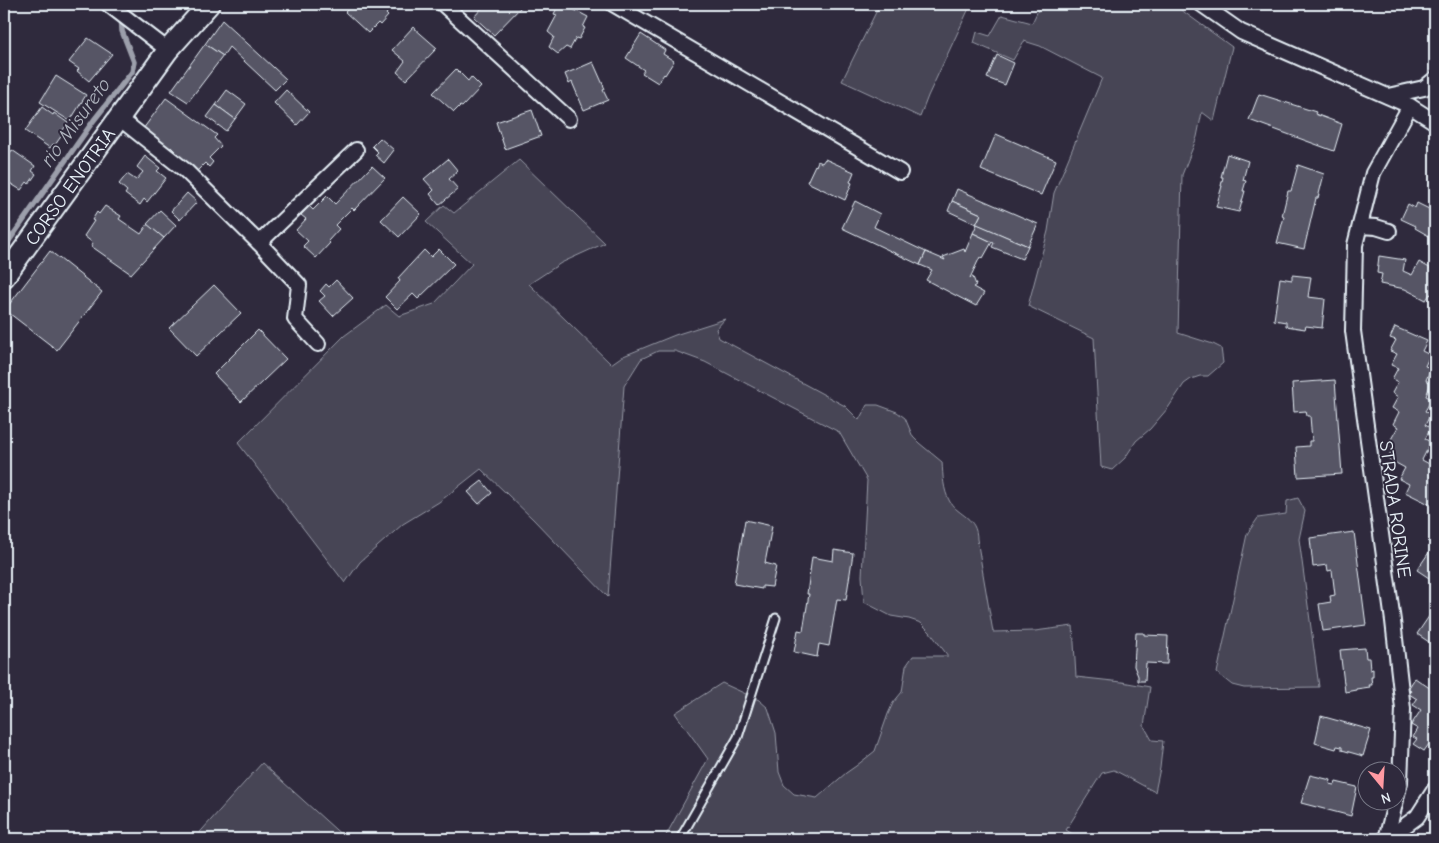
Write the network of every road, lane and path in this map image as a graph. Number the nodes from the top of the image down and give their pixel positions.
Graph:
1 (210, 4) edge
2 (443, 4) edge
3 (613, 4) edge
4 (1201, 4) edge
5 (112, 7) edge
6 (168, 50) junction
7 (1435, 79) edge
8 (1388, 96) junction
9 (1410, 106) junction
10 (119, 118) junction
11 (569, 119) dead end
12 (1435, 122) edge
13 (356, 150) dead end
14 (900, 172) dead end
15 (1360, 226) junction
16 (1389, 231) dead end
17 (259, 244) junction
18 (4, 277) edge
19 (318, 344) dead end
20 (776, 618) dead end
21 (1401, 760) edge
22 (1435, 789) edge
23 (1394, 810) edge
24 (680, 839) edge
25 (1387, 839) edge

1 - 6 main road, CORSO ENOTRIA
2 - 11 street
3 - 14 street
4 - 8 street
5 - 6 street
6 - 10 main road, CORSO ENOTRIA
7 - 8 street
8 - 9 street
9 - 12 street
9 - 15 street, STRADA RORINE
10 - 17 street, CORSO ENOTRIA
10 - 18 main road, CORSO ENOTRIA
13 - 17 street
15 - 16 street
15 - 21 street, STRADA RORINE
17 - 19 street, CORSO ENOTRIA
20 - 24 lane
22 - 25 street
23 - 25 street, STRADA RORINE

